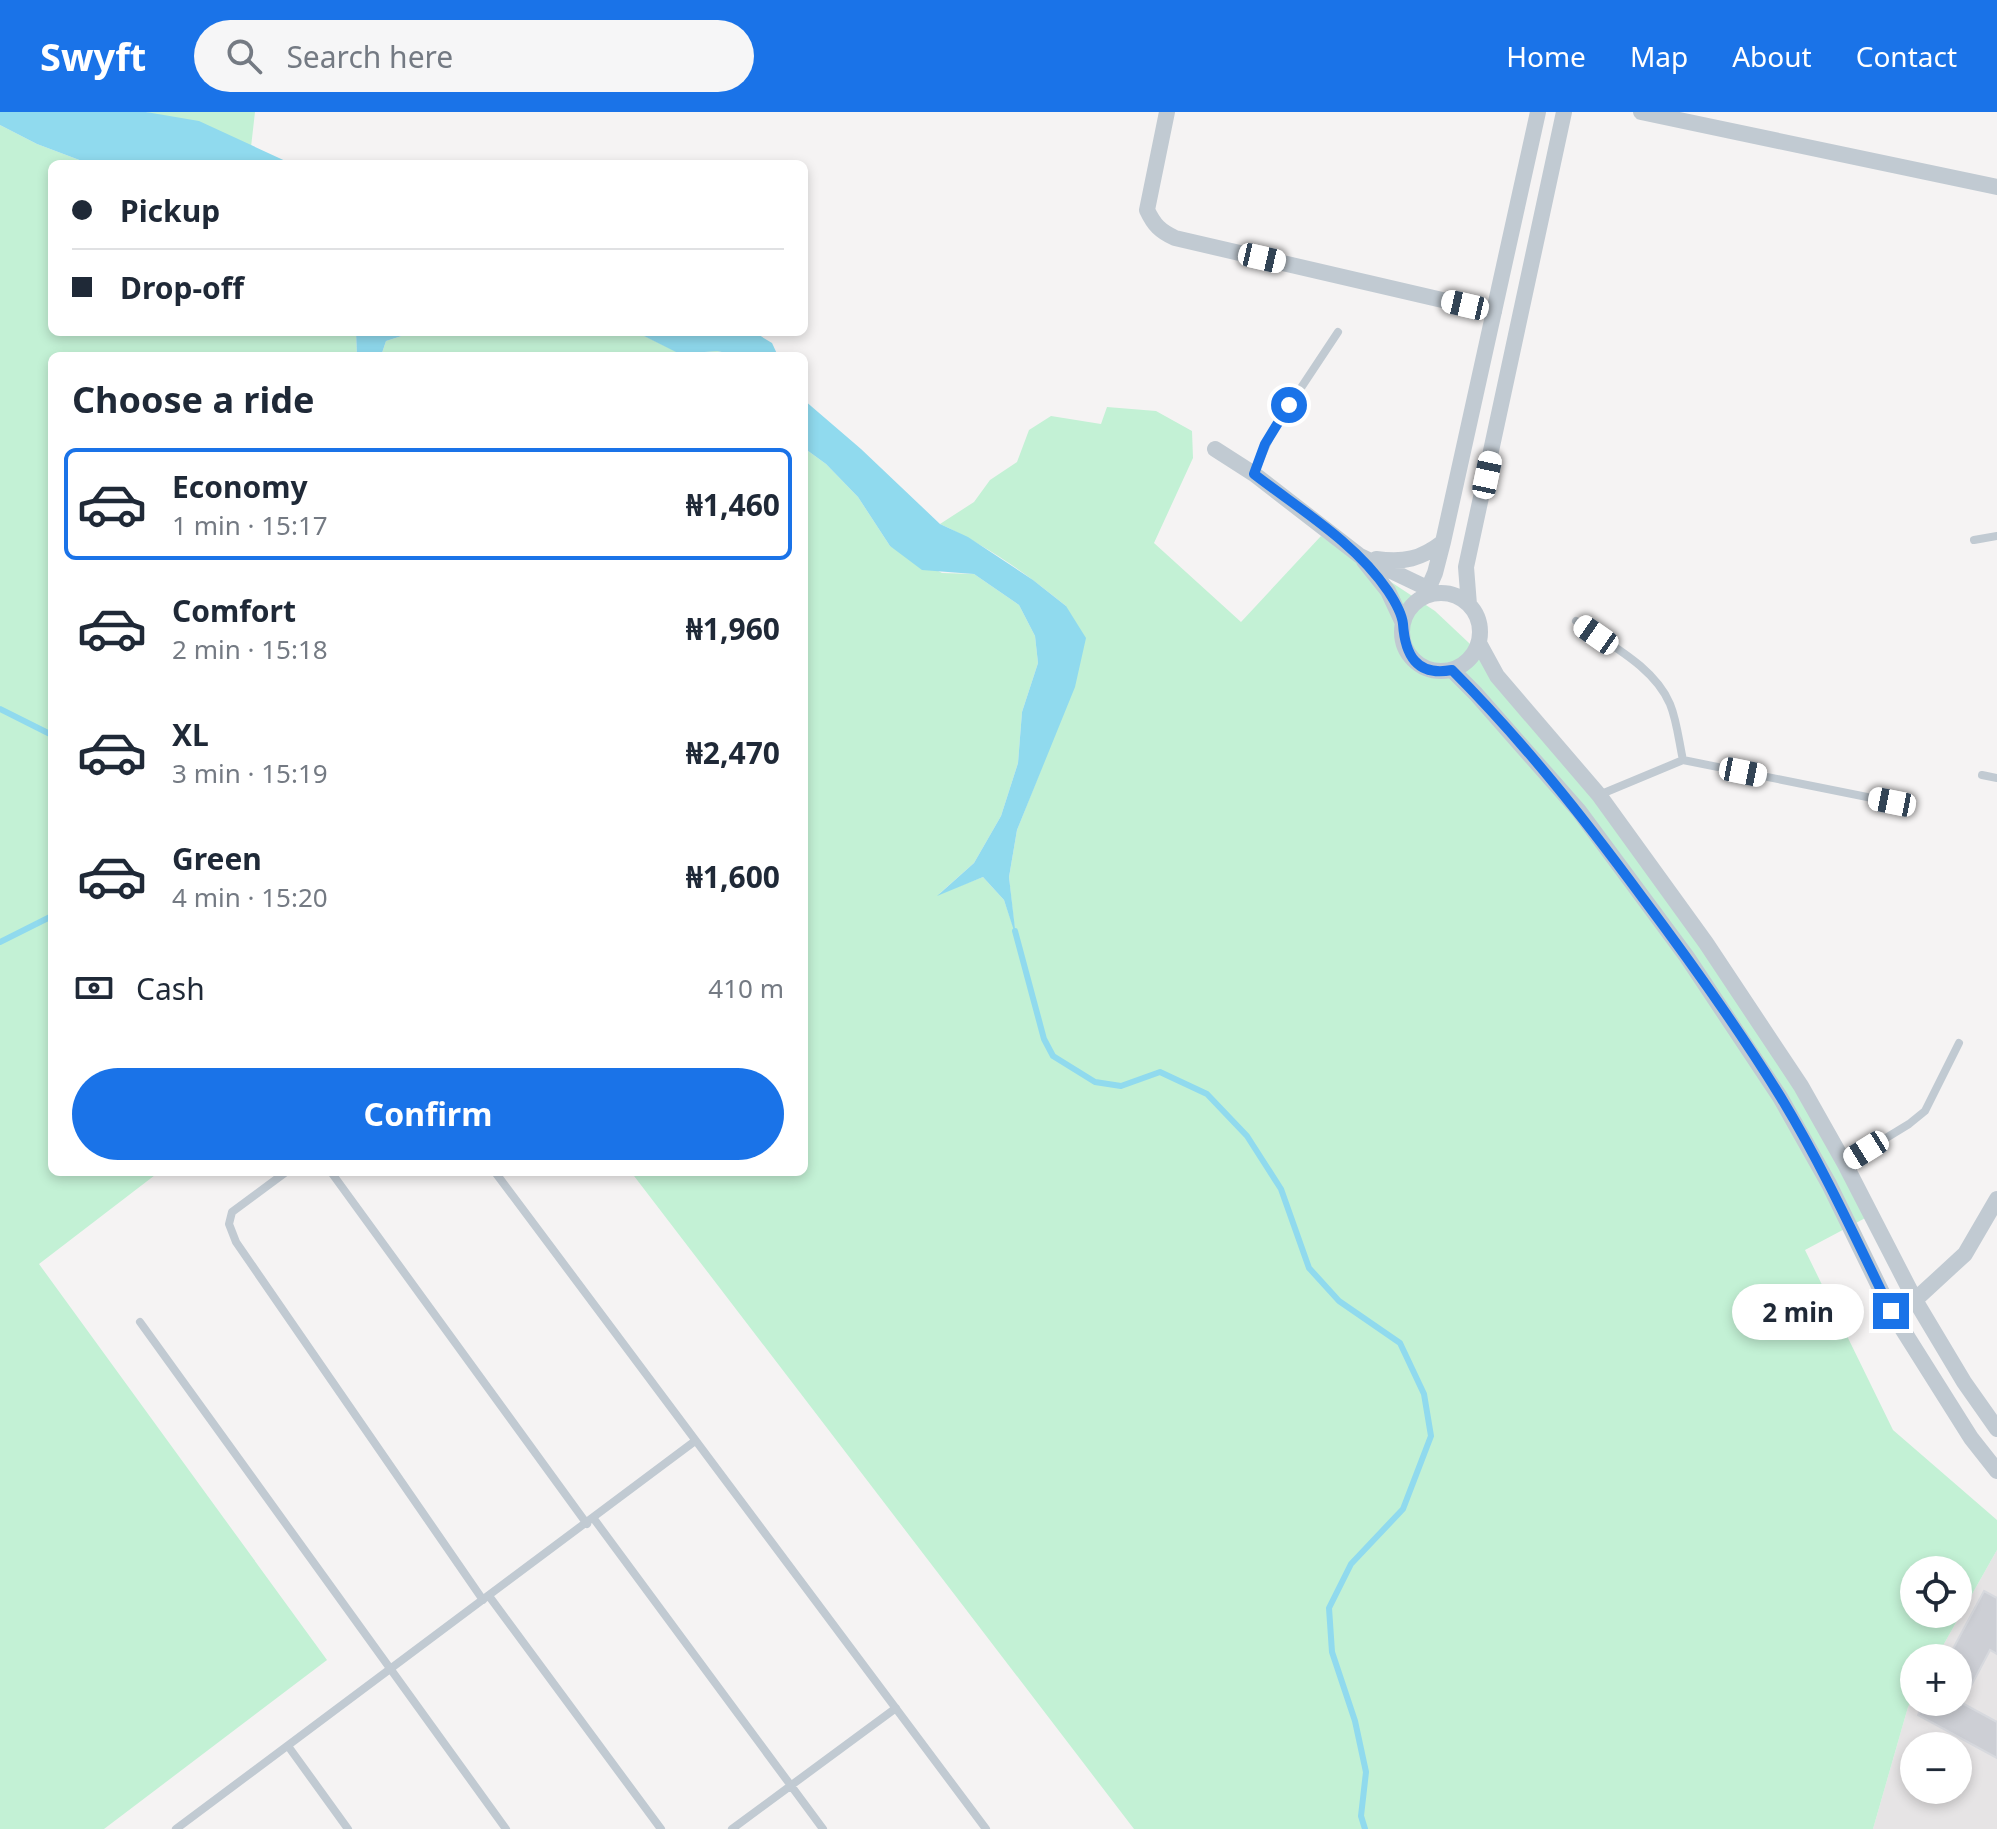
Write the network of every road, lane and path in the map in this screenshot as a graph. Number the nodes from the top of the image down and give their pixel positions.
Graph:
1 (1167, 112) edge
2 (1538, 112) edge
3 (1564, 112) edge
4 (1641, 112) edge
5 (1997, 187) edge
6 (1494, 312) junction
7 (1338, 332) dead end
8 (1215, 449) dead end
9 (1254, 474) junction
10 (1997, 536) edge
11 (1974, 540) dead end
12 (1443, 542) junction
13 (1360, 556) junction
14 (1427, 592) junction
15 (1469, 605) junction
16 (1576, 621) dead end
17 (1403, 623) junction
18 (1479, 643) junction
19 (1452, 670) junction
20 (1683, 760) junction
21 (1982, 775) dead end
22 (1997, 778) edge
23 (1599, 795) junction
24 (1892, 802) dead end
25 (1959, 1043) dead end
26 (1845, 1164) junction
27 (281, 1176) edge
28 (334, 1176) edge
29 (498, 1176) edge
30 (1997, 1199) edge
31 (1915, 1300) junction
32 (140, 1322) dead end
33 (1997, 1429) edge
34 (695, 1441) junction
35 (1997, 1471) edge
36 (590, 1522) junction
37 (486, 1598) junction
38 (390, 1670) junction
39 (896, 1708) junction
40 (288, 1746) junction
41 (791, 1785) junction
42 (188, 1820) junction
43 (176, 1829) edge
44 (195, 1829) edge
45 (348, 1829) edge
46 (506, 1829) edge
47 (661, 1829) edge
48 (732, 1829) edge
49 (823, 1829) edge
50 (986, 1829) edge

1 - 6 street
2 - 6 street
3 - 15 street
4 - 5 street
6 - 12 street
7 - 9 lane
8 - 9 street
9 - 13 street
10 - 11 lane
12 - 13 street
12 - 14 street
13 - 14 street
13 - 17 street
14 - 15 street
14 - 17 street
15 - 18 street
16 - 20 lane
17 - 19 street
18 - 19 street
18 - 23 street
19 - 35 street
20 - 23 lane
20 - 24 lane
21 - 22 lane
23 - 26 street
25 - 26 lane
26 - 31 street
27 - 37 lane
28 - 36 lane
29 - 34 lane
30 - 31 street
31 - 33 street
32 - 38 lane
34 - 36 lane
34 - 39 lane
36 - 37 lane
36 - 41 lane
37 - 38 lane
37 - 47 lane
38 - 40 lane
38 - 46 lane
39 - 41 lane
39 - 50 lane
40 - 42 lane
40 - 45 lane
41 - 48 lane
41 - 49 lane
42 - 43 lane
42 - 44 lane

